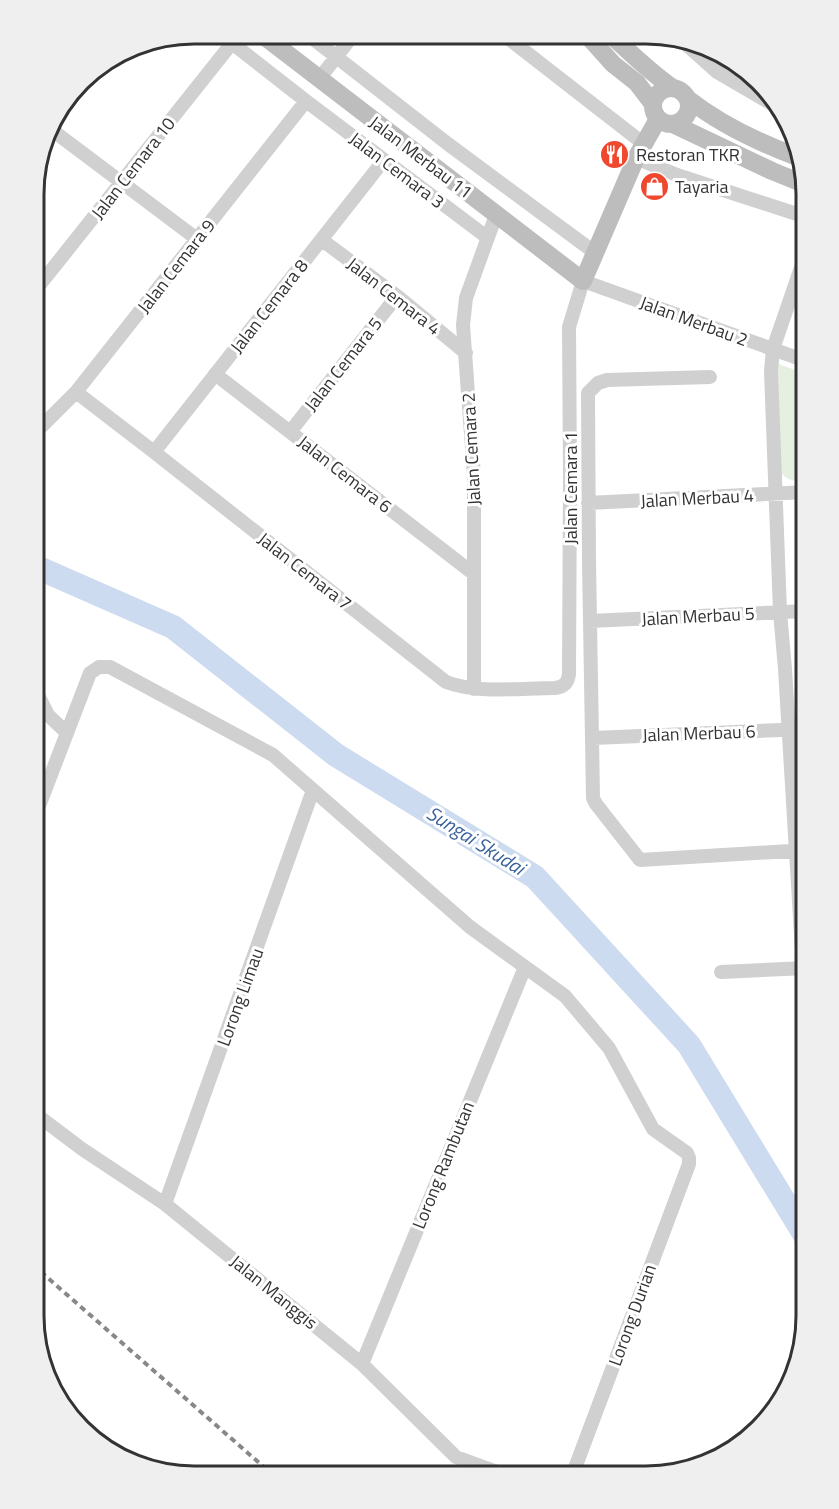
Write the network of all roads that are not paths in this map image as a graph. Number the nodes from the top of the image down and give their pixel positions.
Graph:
1 (232, 44) joint
2 (274, 44) edge
3 (319, 44) edge
4 (346, 44) edge
5 (515, 44) edge
6 (595, 44) edge
7 (621, 44) edge
8 (695, 52) edge
9 (336, 57) junction
10 (724, 66) edge
11 (717, 72) junction
12 (319, 79) junction
13 (681, 94) junction
14 (759, 97) edge
15 (306, 102) junction
16 (662, 116) junction
17 (56, 133) edge
18 (640, 151) junction
19 (790, 154) edge
20 (384, 160) junction
21 (795, 180) edge
22 (122, 182) junction
23 (796, 214) edge
24 (496, 215) junction
25 (488, 238) junction
26 (197, 239) junction
27 (322, 240) junction
28 (594, 252) junction
29 (44, 280) edge
30 (582, 281) junction
31 (796, 282) edge
32 (397, 296) junction
33 (773, 349) junction
34 (466, 353) junction
35 (796, 357) edge
36 (215, 374) junction
37 (710, 377) dead end
38 (76, 392) junction
39 (44, 421) edge
40 (290, 432) junction
41 (154, 452) junction
42 (796, 493) edge
43 (776, 494) junction
44 (588, 503) junction
45 (474, 574) junction
46 (796, 611) edge
47 (780, 612) junction
48 (590, 621) junction
49 (555, 688) joint
50 (474, 689) junction
51 (44, 707) edge
52 (788, 729) junction
53 (796, 729) edge
54 (66, 732) junction
55 (592, 738) junction
56 (313, 790) junction
57 (44, 792) edge
58 (795, 799) edge
59 (795, 851) edge
60 (525, 967) junction
61 (795, 968) edge
62 (721, 972) dead end
63 (44, 1120) edge
64 (165, 1204) junction
65 (362, 1364) junction
66 (481, 1466) edge
67 (576, 1466) edge

1 - 15 street, Jalan Cemara 3
1 - 22 street, Jalan Cemara 10
2 - 12 street, Jalan Merbau 11
3 - 9 street
4 - 9 street
5 - 18 street
6 - 16 street
7 - 13 street
8 - 11 street
9 - 12 street
9 - 28 street
10 - 11 street
11 - 14 street
12 - 24 street, Jalan Merbau 11
13 - 16 street
13 - 16 street
13 - 19 street
15 - 20 street, Jalan Cemara 3
15 - 26 street, Jalan Cemara 9
16 - 18 street
16 - 21 street
17 - 22 street
18 - 23 street
18 - 28 street
20 - 25 street, Jalan Cemara 3
20 - 27 street, Jalan Cemara 8
22 - 26 street
22 - 29 street, Jalan Cemara 10
24 - 25 street, Jalan Cemara 2
24 - 30 street, Jalan Merbau 11
25 - 34 street, Jalan Cemara 2
26 - 38 street, Jalan Cemara 9
27 - 32 street, Jalan Cemara 4
27 - 36 street, Jalan Cemara 8
28 - 30 street
30 - 33 street, Jalan Merbau 2
30 - 49 street, Jalan Cemara 1
31 - 33 street
32 - 34 street, Jalan Cemara 4
32 - 40 street, Jalan Cemara 5
33 - 35 street, Jalan Merbau 2
33 - 43 street
34 - 45 street, Jalan Cemara 2
36 - 40 street, Jalan Cemara 6
36 - 41 street, Jalan Cemara 8
37 - 44 street
38 - 39 street, Jalan Cemara 9
38 - 41 street, Jalan Cemara 7
40 - 45 street, Jalan Cemara 6
41 - 50 street, Jalan Cemara 7
42 - 43 street, Jalan Merbau 4
43 - 44 street, Jalan Merbau 4
43 - 47 street
44 - 48 street
45 - 50 street, Jalan Cemara 2
46 - 47 street, Jalan Merbau 5
47 - 48 street, Jalan Merbau 5
47 - 52 street
48 - 55 street
49 - 50 street, Jalan Cemara 7
51 - 54 street
52 - 53 street, Jalan Merbau 6
52 - 55 street, Jalan Merbau 6
52 - 58 street
54 - 56 street
54 - 57 street
55 - 59 street
56 - 60 street
56 - 64 street, Lorong Limau
60 - 65 street, Lorong Rambutan
60 - 67 street, Lorong Durian
61 - 62 street
63 - 64 street, Jalan Manggis
64 - 65 street, Jalan Manggis
65 - 66 street, Jalan Manggis

